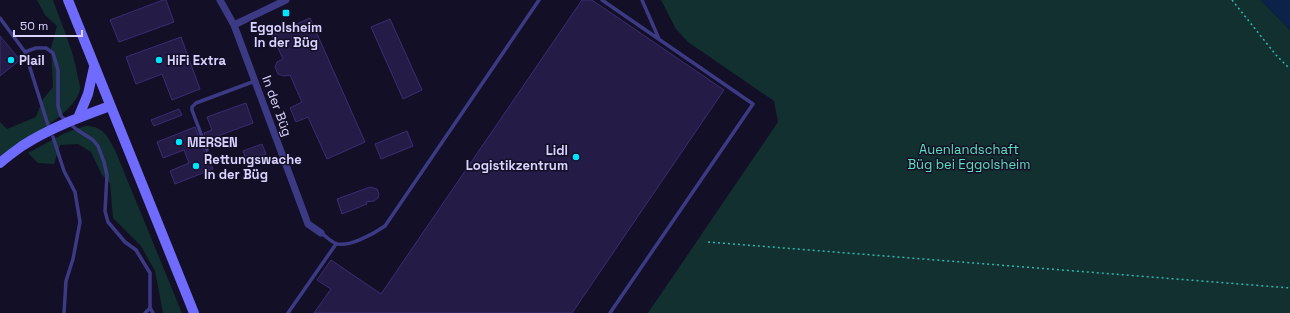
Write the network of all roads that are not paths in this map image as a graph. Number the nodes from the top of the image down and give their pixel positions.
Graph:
1 (68, 0) edge
2 (220, 0) edge
3 (286, 0) edge
4 (539, 0) edge
5 (602, 0) edge
6 (642, 0) edge
7 (0, 18) edge
8 (234, 25) junction
9 (660, 40) junction
10 (25, 52) junction
11 (94, 67) junction
12 (256, 81) junction
13 (110, 106) junction
14 (78, 118) junction
15 (67, 123) junction
16 (48, 125) dead end
17 (53, 137) dead end
18 (207, 150) dead end
19 (0, 163) edge
20 (322, 233) joint
21 (336, 244) junction
22 (150, 308) junction
23 (64, 313) edge
24 (145, 313) edge
25 (153, 313) edge
26 (194, 313) edge
27 (288, 313) edge
28 (610, 313) edge

1 - 11 main road
2 - 8 street, In der Büg
3 - 8 street
4 - 21 lane
5 - 9 lane
6 - 9 lane
7 - 10 lane
8 - 12 street, In der Büg
9 - 28 lane
10 - 15 lane
10 - 16 lane
11 - 13 main road
11 - 14 main road
12 - 18 lane
12 - 20 street, In der Büg
13 - 14 main road
13 - 26 main road
14 - 15 main road
15 - 19 main road
15 - 22 lane
17 - 23 lane
20 - 21 lane
21 - 27 lane
22 - 24 lane
22 - 25 lane

